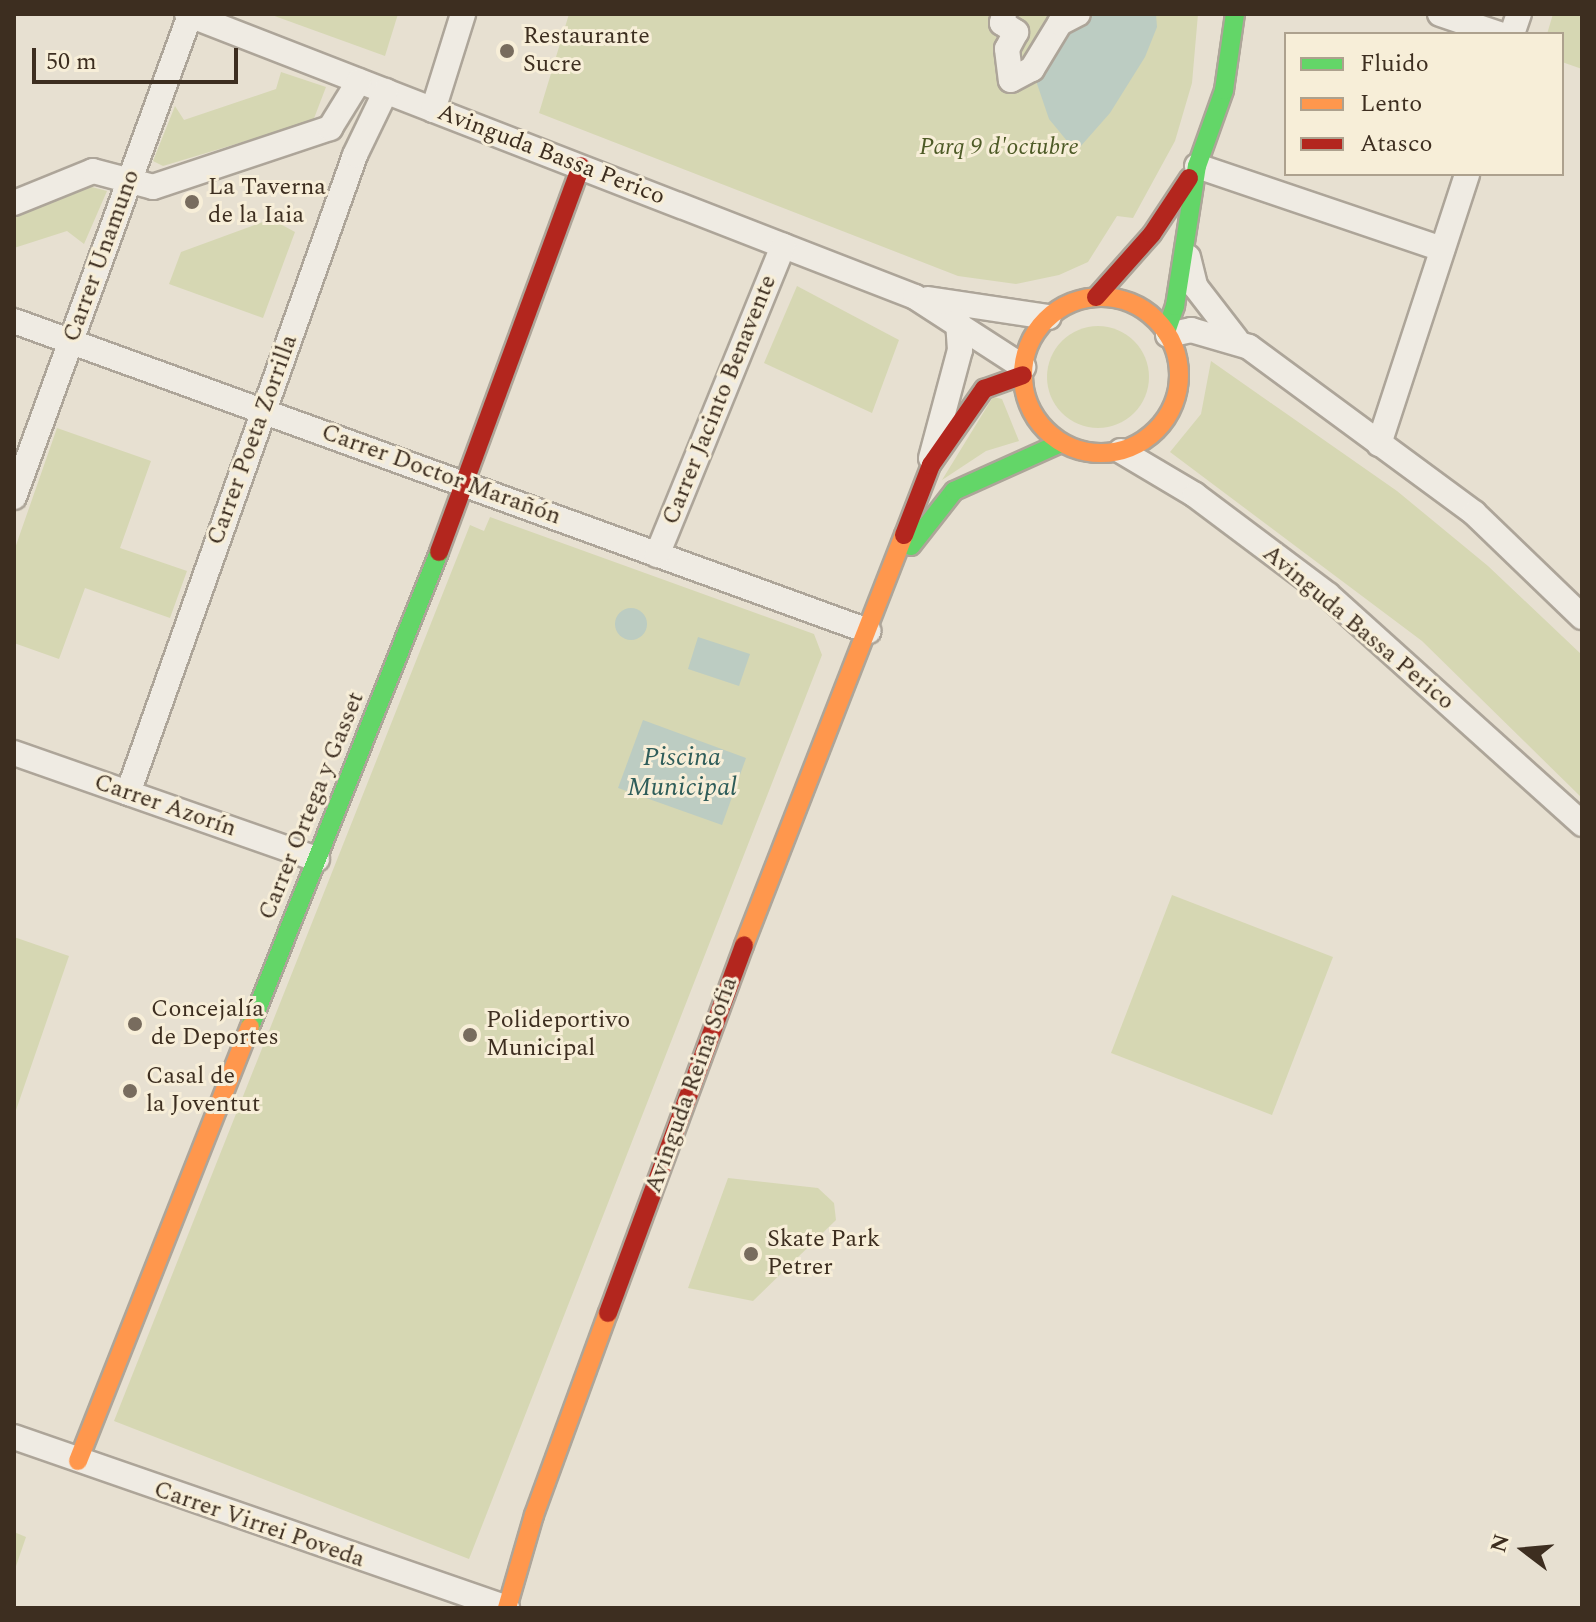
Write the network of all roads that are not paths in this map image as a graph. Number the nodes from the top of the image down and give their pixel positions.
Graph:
1 (463, 14) edge
2 (1004, 14) edge
3 (1078, 14) edge
4 (1235, 14) edge
5 (1440, 14) edge
6 (188, 15) edge
7 (243, 24) edge
8 (1493, 32) edge
9 (359, 81) junction
10 (386, 91) junction
11 (433, 110) junction
12 (330, 128) junction
13 (355, 155) junction
14 (581, 166) junction
15 (1197, 166) junction
16 (1466, 176) edge
17 (129, 182) junction
18 (14, 203) edge
19 (1183, 240) junction
20 (783, 246) junction
21 (1442, 249) junction
22 (915, 297) junction
23 (1096, 297) junction
24 (1049, 317) junction
25 (14, 321) edge
26 (958, 321) junction
27 (1167, 333) junction
28 (1236, 339) junction
29 (71, 342) junction
30 (1023, 371) junction
31 (264, 409) junction
32 (1061, 443) junction
33 (1379, 444) junction
34 (1121, 451) junction
35 (931, 465) junction
36 (465, 486) junction
37 (14, 497) edge
38 (657, 555) junction
39 (894, 568) junction
40 (1582, 617) edge
41 (868, 631) junction
42 (14, 753) edge
43 (128, 793) junction
44 (1582, 824) edge
45 (317, 859) junction
46 (14, 1437) edge
47 (78, 1461) junction
48 (507, 1608) edge

1 - 11 street
2 - 3 street
4 - 15 street
5 - 8 street
6 - 7 street, Avinguda Bassa Perico
6 - 17 street, Carrer Unamuno
7 - 9 street, Avinguda Bassa Perico
9 - 10 street, Avinguda Bassa Perico
9 - 12 street
10 - 11 street, Avinguda Bassa Perico
10 - 13 street, Carrer Poeta Zorrilla
11 - 14 street, Avinguda Bassa Perico
12 - 13 street
12 - 17 street
13 - 31 street, Carrer Poeta Zorrilla
14 - 20 street, Avinguda Bassa Perico
14 - 36 street, Carrer Ortega y Gasset
15 - 19 street
15 - 21 street
15 - 23 street
16 - 21 street
17 - 18 street
17 - 29 street, Carrer Unamuno
19 - 27 street
19 - 28 street
20 - 22 street, Avinguda Bassa Perico
20 - 38 street, Carrer Jacinto Benavente
21 - 33 street
22 - 24 street, Avinguda Bassa Perico
22 - 26 street, Avinguda Bassa Perico
23 - 24 street
23 - 27 street
24 - 30 street
25 - 29 street, Carrer Doctor Marañón
26 - 30 street, Avinguda Bassa Perico
26 - 35 street, Avinguda Reina Sofia
27 - 28 street
27 - 34 street
28 - 33 street
29 - 31 street, Carrer Doctor Marañón
29 - 37 street, Carrer Unamuno
30 - 32 street
30 - 35 street, Avinguda Reina Sofia
31 - 36 street, Carrer Doctor Marañón
31 - 43 street, Carrer Poeta Zorrilla
32 - 34 street
32 - 39 street, Avinguda Reina Sofia
33 - 40 street
34 - 44 street, Avinguda Bassa Perico
35 - 39 street, Avinguda Reina Sofia
36 - 38 street, Carrer Doctor Marañón
36 - 45 street, Carrer Ortega y Gasset
38 - 41 street, Carrer Doctor Marañón
39 - 41 street, Avinguda Reina Sofia
41 - 48 street, Avinguda Reina Sofia
42 - 43 street, Carrer Azorín
43 - 45 street, Carrer Azorín
45 - 47 street, Carrer Ortega y Gasset
46 - 47 street, Carrer Virrei Poveda
47 - 48 street, Carrer Virrei Poveda

